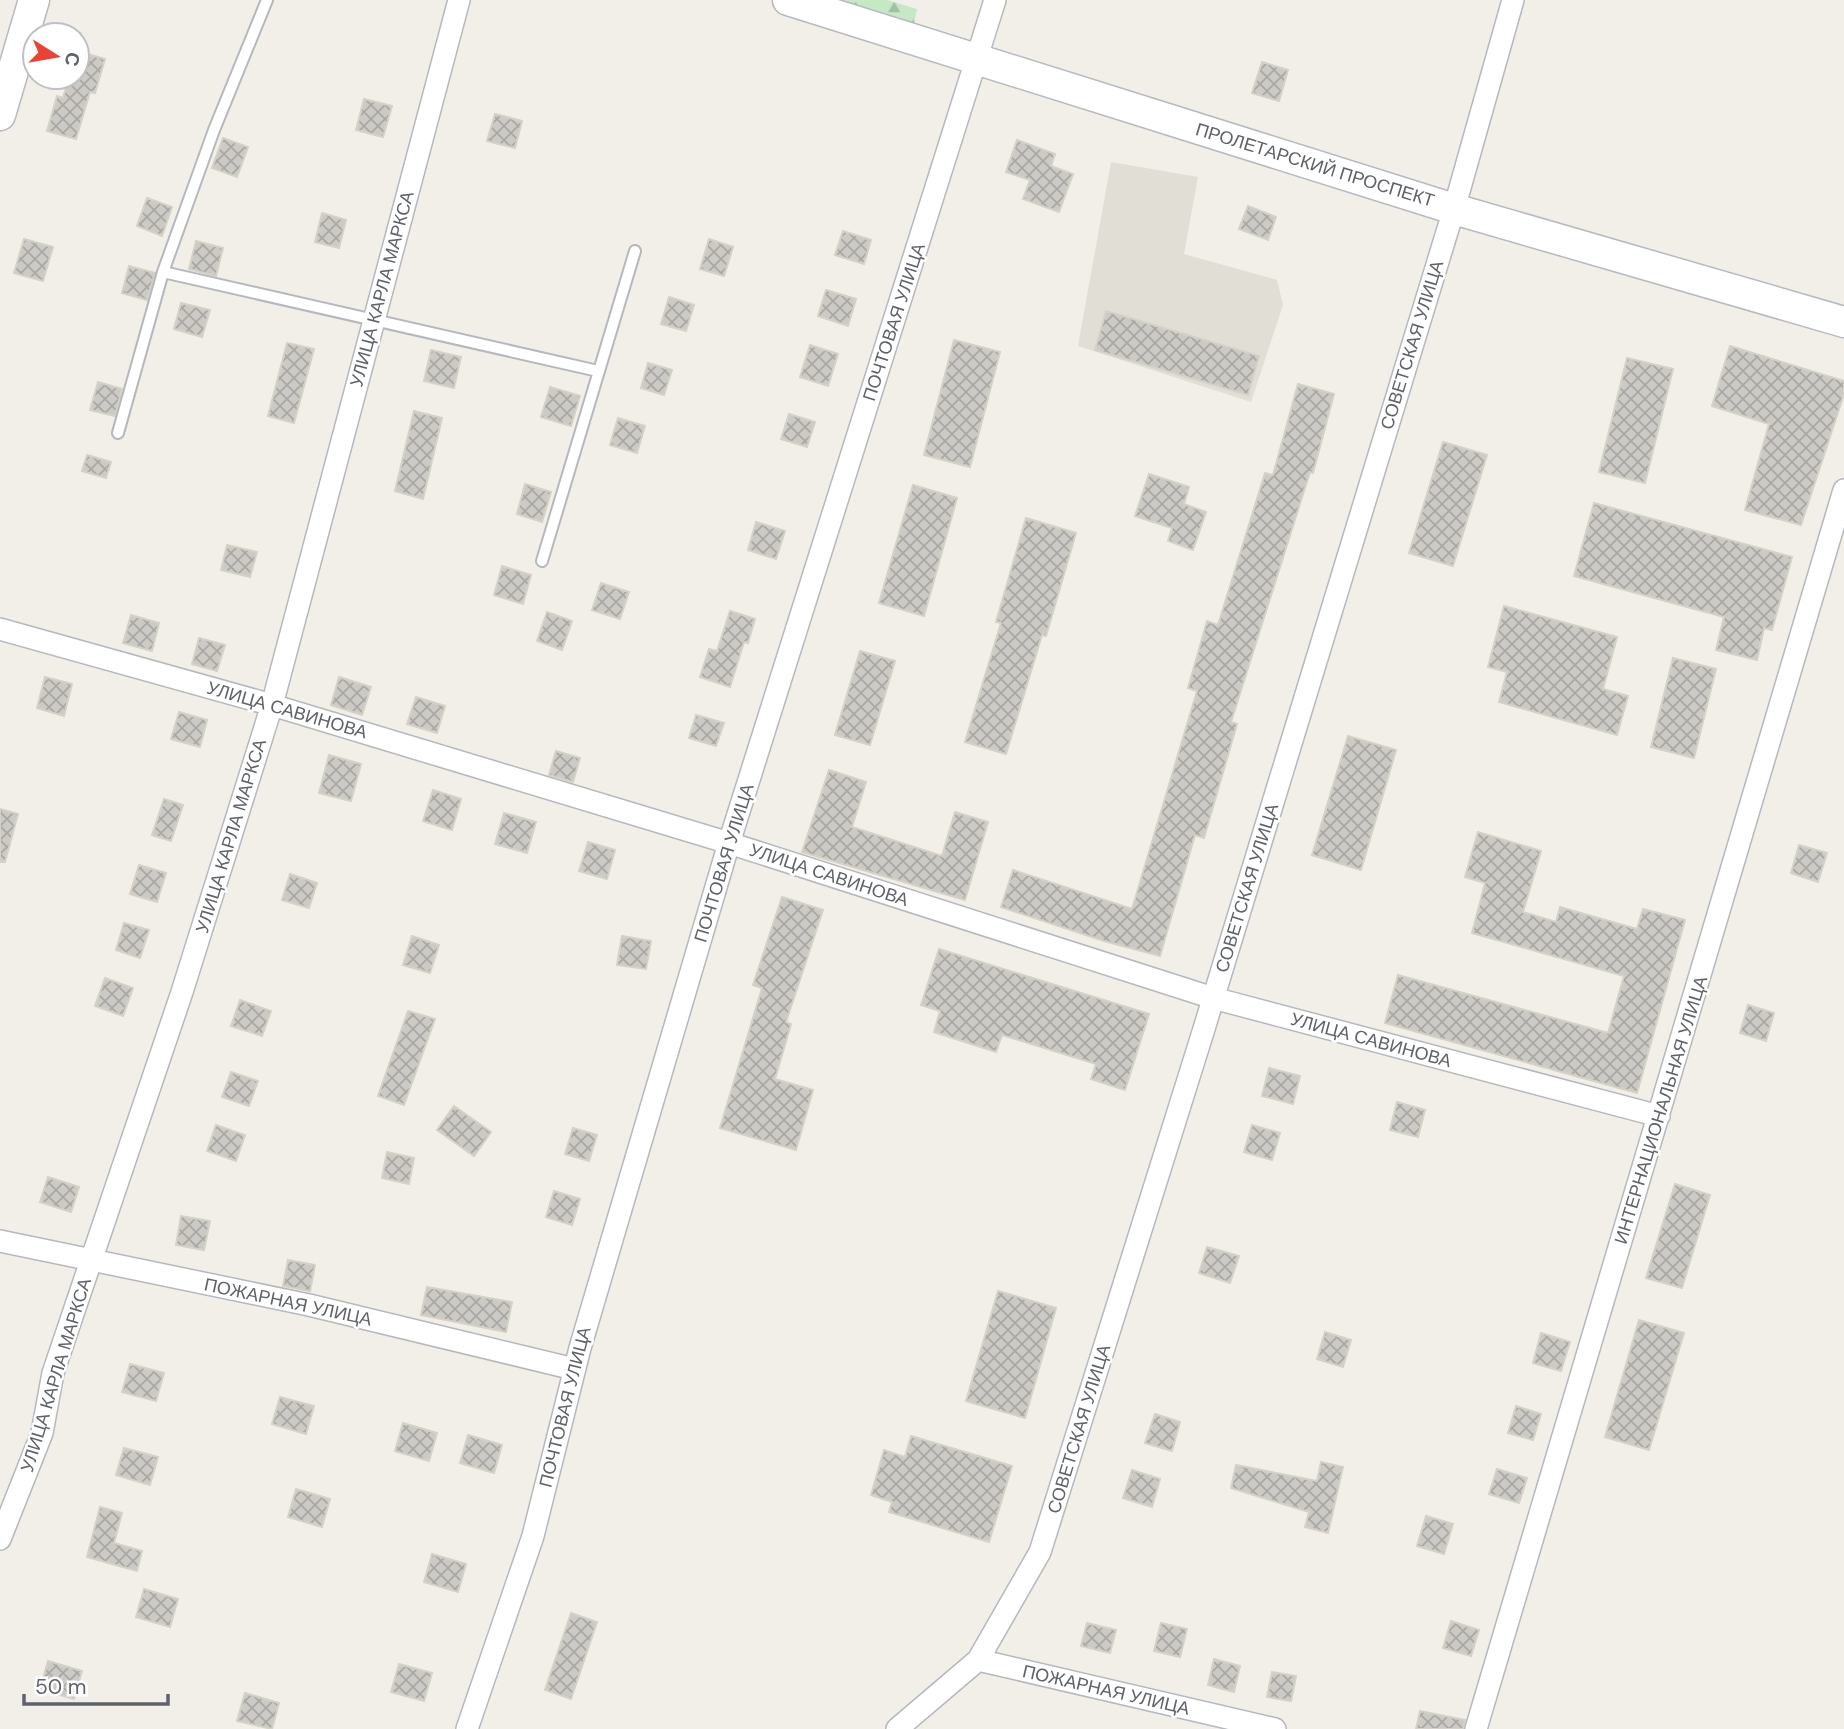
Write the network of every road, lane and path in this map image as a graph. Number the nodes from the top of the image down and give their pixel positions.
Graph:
1 (34, 0) edge
2 (267, 0) edge
3 (458, 0) edge
4 (789, 0) edge
5 (995, 0) edge
6 (1513, 0) edge
7 (977, 59) junction
8 (0, 115) edge
9 (1454, 209) junction
10 (635, 251) dead end
11 (163, 272) junction
12 (373, 321) junction
13 (1844, 321) edge
14 (598, 371) junction
15 (118, 433) dead end
16 (1844, 490) edge
17 (542, 561) dead end
18 (0, 629) edge
19 (272, 705) junction
20 (729, 842) junction
21 (1213, 998) junction
22 (1659, 1116) junction
23 (0, 1241) edge
24 (92, 1261) junction
25 (574, 1369) junction
26 (0, 1539) edge
27 (978, 1660) junction
28 (467, 1729) edge
29 (897, 1729) edge
30 (1275, 1729) edge
31 (1476, 1729) edge

1 - 8 street
2 - 11 lane
3 - 12 street, УЛИЦА КАРЛА МАРКСА
4 - 7 street, ПРОЛЕТАРСКИЙ ПРОСПЕКТ
5 - 7 street, ПОЧТОВАЯ УЛИЦА
6 - 9 street, СОВЕТСКАЯ УЛИЦА
7 - 9 street, ПРОЛЕТАРСКИЙ ПРОСПЕКТ
7 - 20 street, ПОЧТОВАЯ УЛИЦА
9 - 13 street, ПРОЛЕТАРСКИЙ ПРОСПЕКТ
9 - 21 street, СОВЕТСКАЯ УЛИЦА
10 - 14 lane
11 - 12 lane
11 - 15 lane
12 - 14 lane
12 - 19 street, УЛИЦА КАРЛА МАРКСА
14 - 17 lane
16 - 22 street, ИНТЕРНАЦИОНАЛЬНАЯ УЛИЦА
18 - 19 street, УЛИЦА САВИНОВА
19 - 20 street, УЛИЦА САВИНОВА
19 - 24 street, УЛИЦА КАРЛА МАРКСА
20 - 21 street, УЛИЦА САВИНОВА
20 - 25 street, ПОЧТОВАЯ УЛИЦА
21 - 22 street, УЛИЦА САВИНОВА
21 - 27 street, СОВЕТСКАЯ УЛИЦА
22 - 31 street, ИНТЕРНАЦИОНАЛЬНАЯ УЛИЦА
23 - 24 street, ПОЖАРНАЯ УЛИЦА
24 - 25 street, ПОЖАРНАЯ УЛИЦА
24 - 26 street, УЛИЦА КАРЛА МАРКСА
25 - 28 street, ПОЧТОВАЯ УЛИЦА
27 - 29 street, СОВЕТСКАЯ УЛИЦА
27 - 30 street, ПОЖАРНАЯ УЛИЦА

